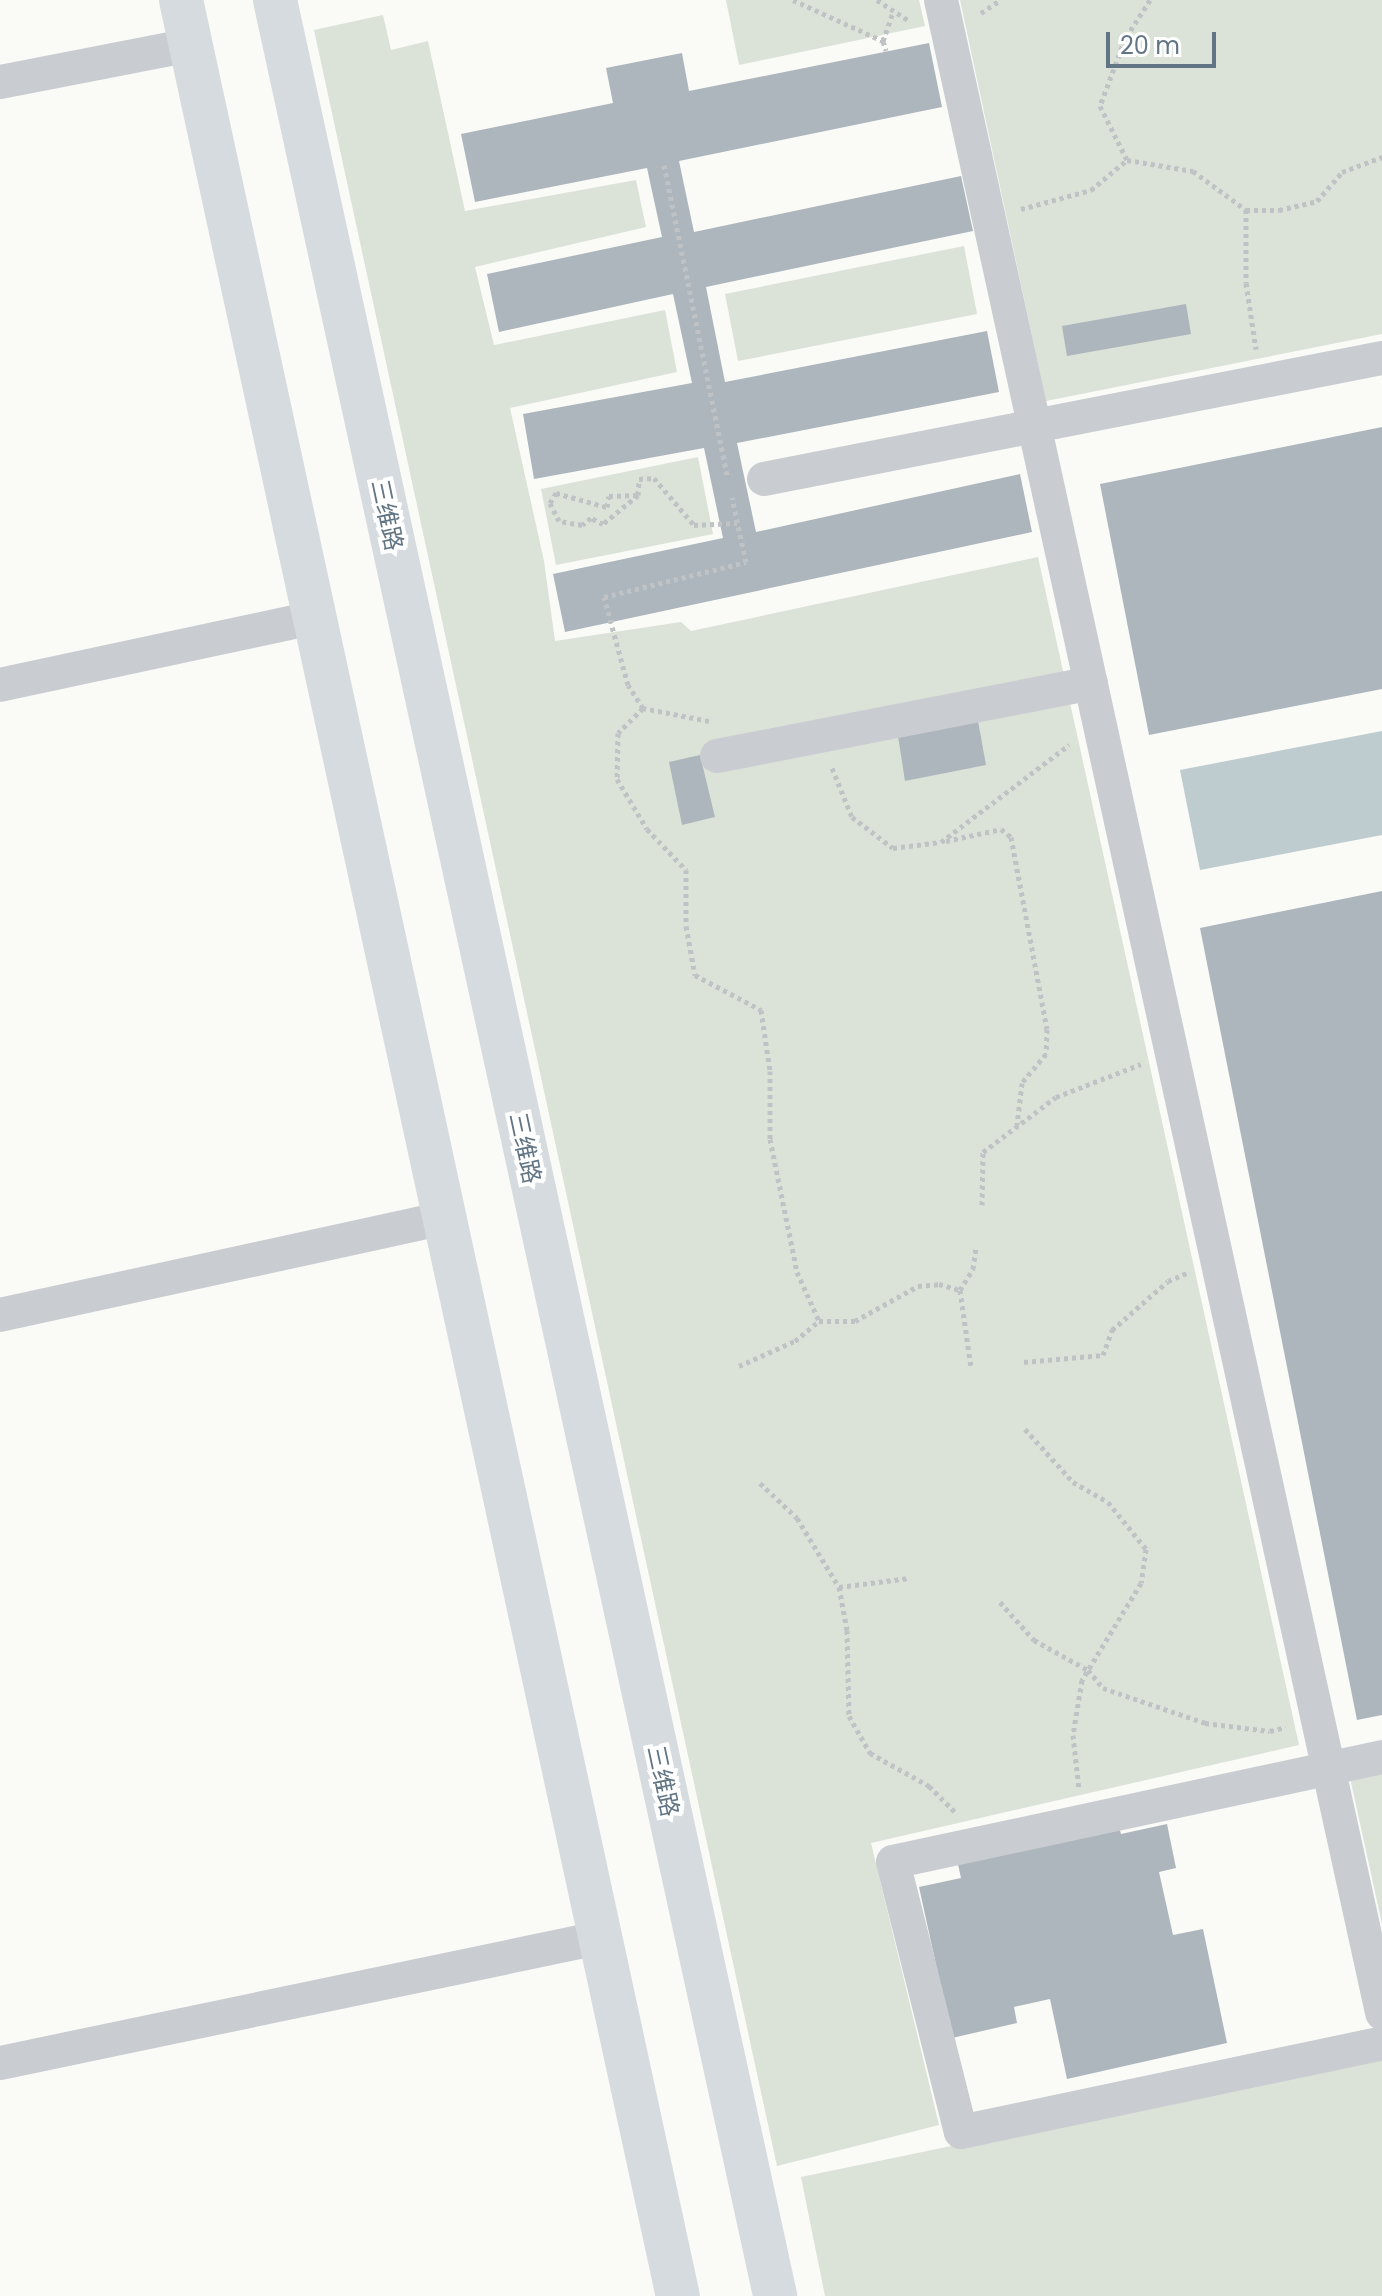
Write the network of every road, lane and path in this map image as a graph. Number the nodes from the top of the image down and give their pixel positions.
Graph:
1 (181, 0) edge
2 (275, 0) edge
3 (793, 0) edge
4 (941, 0) edge
5 (1150, 0) edge
6 (893, 12) dead end
7 (883, 41) junction
8 (190, 45) junction
9 (886, 51) dead end
10 (0, 82) edge
11 (1382, 157) edge
12 (1127, 160) junction
13 (664, 165) dead end
14 (1246, 210) junction
15 (988, 214) junction
16 (1382, 358) edge
17 (1261, 382) junction
18 (1034, 426) junction
19 (764, 479) dead end
20 (638, 495) junction
21 (737, 523) junction
22 (313, 618) junction
23 (1091, 683) junction
24 (0, 685) edge
25 (643, 708) junction
26 (1100, 724) junction
27 (827, 734) junction
28 (731, 753) joint
29 (941, 842) junction
30 (1171, 1051) junction
31 (1017, 1125) junction
32 (982, 1205) dead end
33 (442, 1219) junction
34 (976, 1248) dead end
35 (1217, 1260) junction
36 (960, 1290) junction
37 (0, 1315) edge
38 (819, 1321) junction
39 (1024, 1362) dead end
40 (739, 1366) dead end
41 (971, 1367) dead end
42 (1025, 1429) dead end
43 (760, 1483) dead end
44 (909, 1578) dead end
45 (839, 1587) junction
46 (1000, 1602) dead end
47 (1088, 1670) junction
48 (1318, 1718) junction
49 (1382, 1757) edge
50 (1328, 1768) junction
51 (1084, 1821) junction
52 (968, 1846) junction
53 (599, 1938) junction
54 (1382, 2013) edge
55 (1382, 2043) edge
56 (0, 2063) edge
57 (678, 2296) edge
58 (775, 2296) edge

1 - 8 main road
2 - 58 main road, 三维路
3 - 7 path
4 - 15 street
5 - 12 path
6 - 7 path
7 - 9 path
8 - 10 street
8 - 22 main road
11 - 14 path
12 - 14 path
12 - 15 path
13 - 21 path
14 - 17 path
15 - 18 street
16 - 17 street
17 - 18 street
18 - 19 street
18 - 23 street
20 - 20 path
20 - 21 path
21 - 25 path
22 - 24 street
22 - 33 main road
23 - 26 street
23 - 27 street
25 - 28 path
25 - 38 path
26 - 29 path
26 - 30 street
27 - 28 street
27 - 29 path
29 - 31 path
30 - 31 path
30 - 35 street
31 - 32 path
33 - 37 street
33 - 53 main road
34 - 36 path
35 - 39 path
35 - 48 street
36 - 38 path
36 - 41 path
38 - 40 path
42 - 47 path
43 - 45 path
44 - 45 path
45 - 52 path
46 - 47 path
47 - 48 path
47 - 51 path
48 - 50 street
49 - 50 street
50 - 51 street
50 - 54 street
51 - 52 street
52 - 55 street
53 - 56 street
53 - 57 main road

